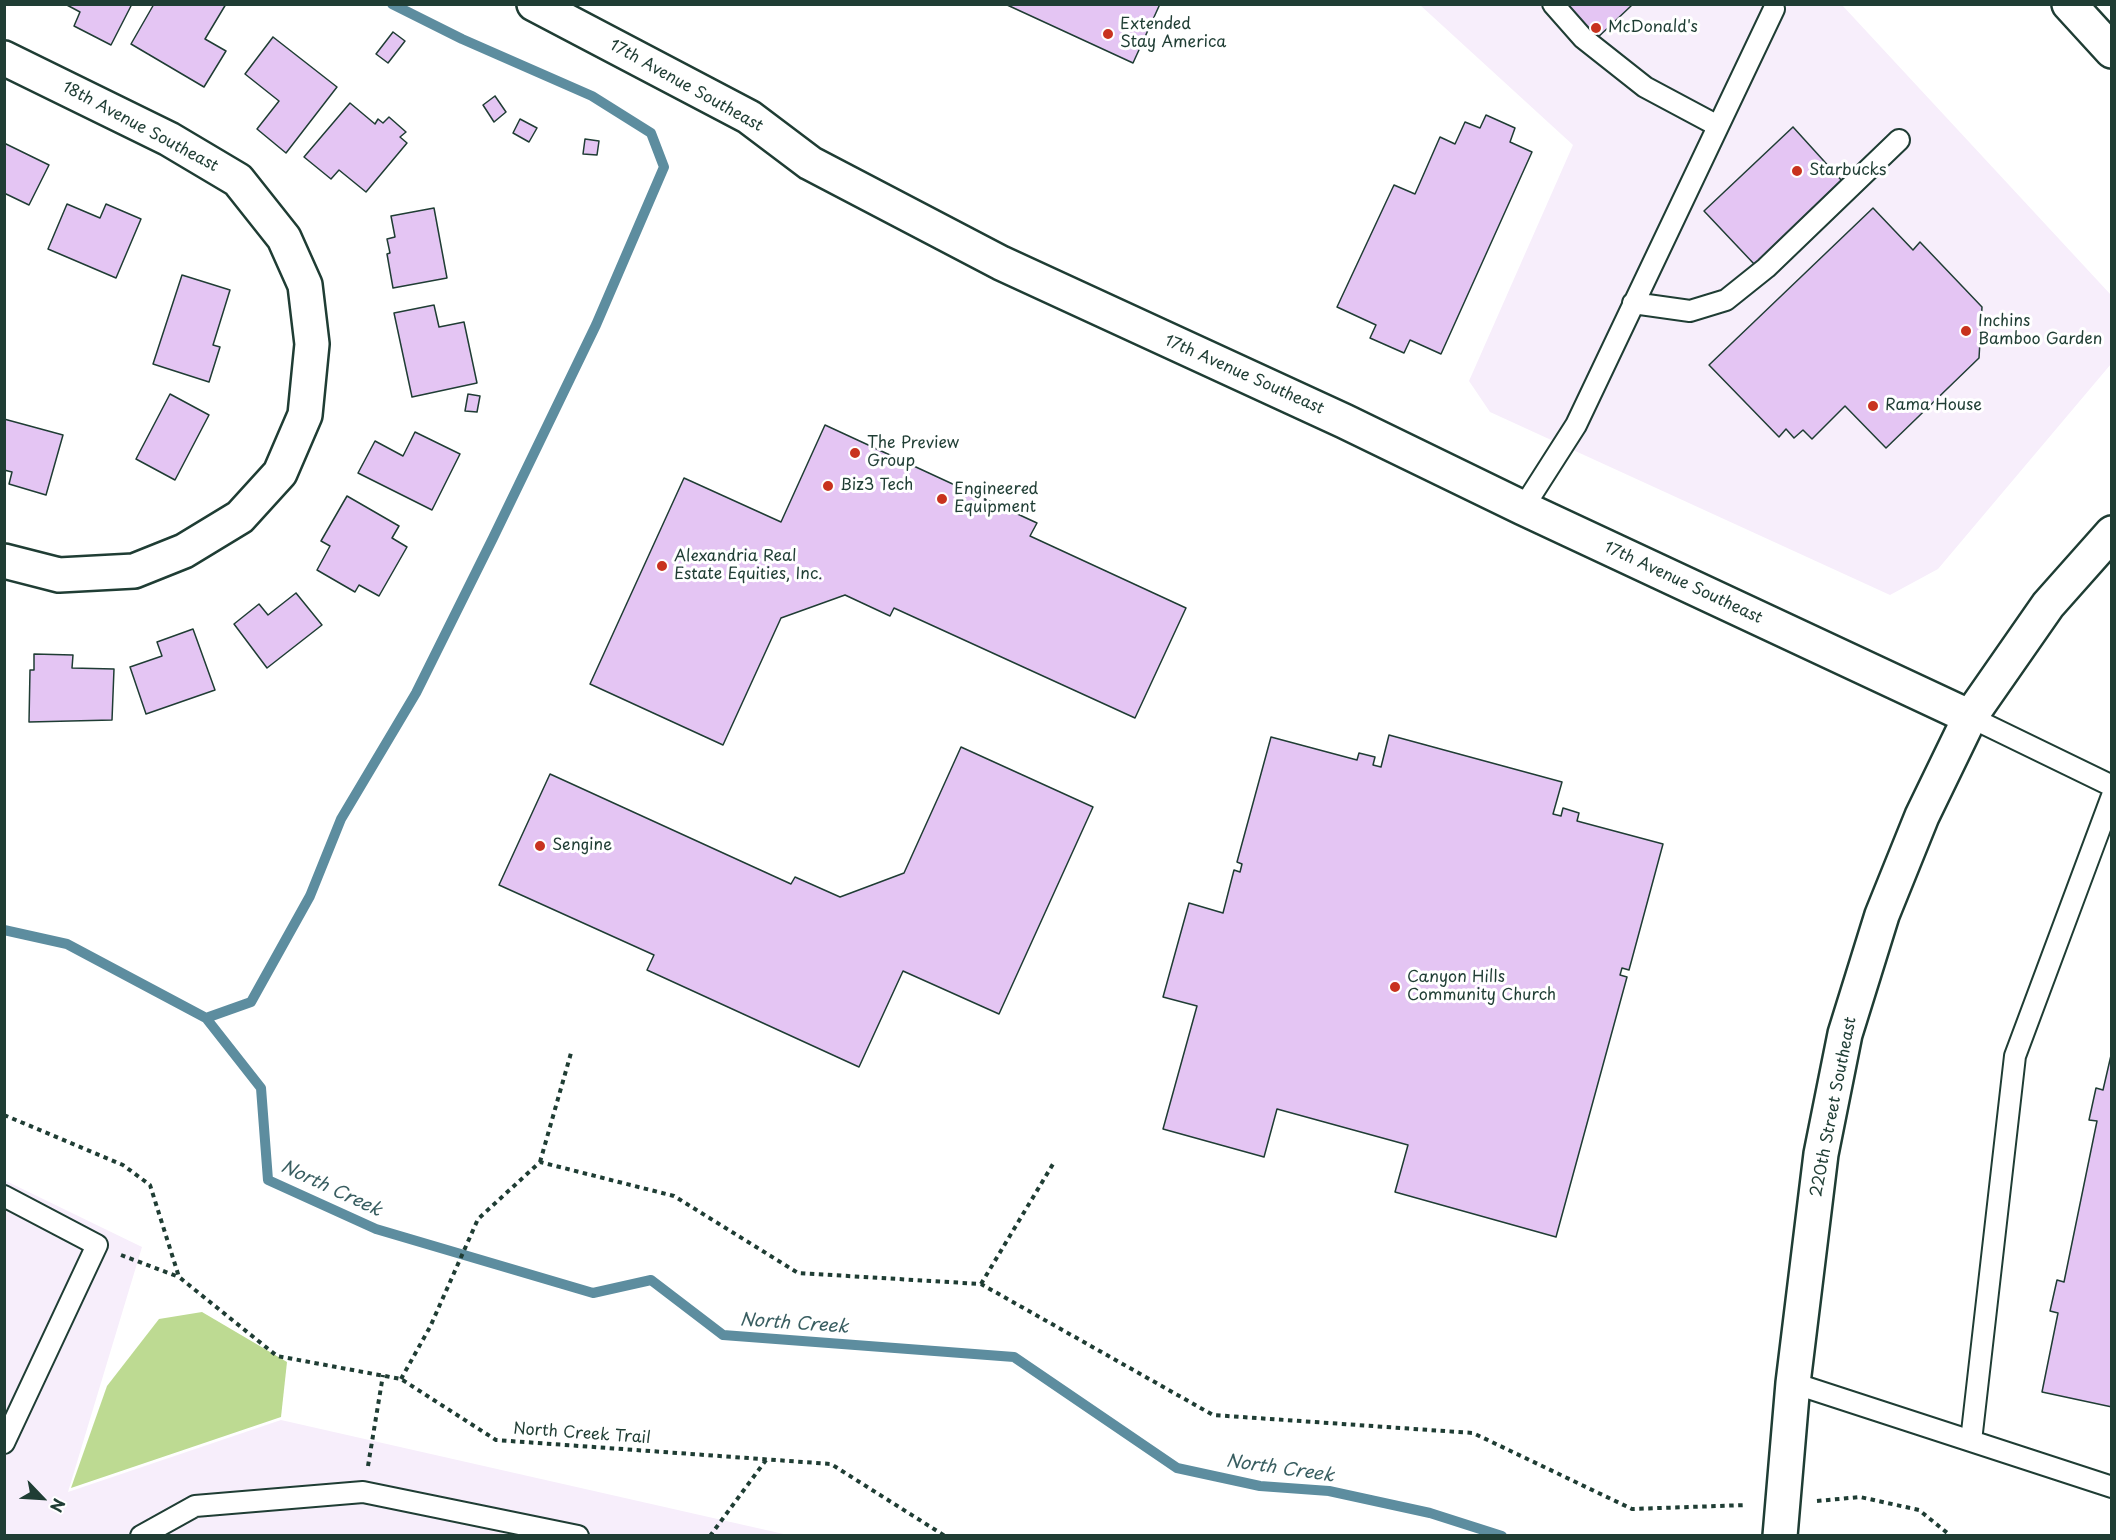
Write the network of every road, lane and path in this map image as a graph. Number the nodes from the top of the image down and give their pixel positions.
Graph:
1 (534, 4) edge
2 (1553, 4) edge
3 (2069, 4) edge
4 (1774, 9) dead end
5 (2112, 51) edge
6 (4, 58) edge
7 (1718, 126) junction
8 (1899, 140) dead end
9 (1634, 303) junction
10 (1523, 508) junction
11 (2112, 533) edge
12 (4, 561) edge
13 (1970, 717) junction
14 (2112, 786) edge
15 (2112, 796) edge
16 (571, 1053) dead end
17 (4, 1114) edge
18 (540, 1162) junction
19 (1053, 1164) dead end
20 (4, 1196) edge
21 (97, 1245) junction
22 (179, 1277) junction
23 (981, 1284) junction
24 (383, 1375) junction
25 (401, 1379) junction
26 (1793, 1383) junction
27 (1971, 1441) junction
28 (4, 1443) edge
29 (766, 1460) junction
30 (2112, 1487) edge
31 (363, 1492) junction
32 (1781, 1520) edge
33 (141, 1536) edge
34 (578, 1536) edge
35 (710, 1536) edge
36 (945, 1536) edge
37 (1951, 1536) edge

1 - 10 street, 17th Avenue Southeast
2 - 7 lane
3 - 5 street
4 - 7 lane
6 - 12 street, 18th Avenue Southeast
7 - 9 lane
8 - 9 lane
9 - 10 lane
10 - 13 street, 17th Avenue Southeast
11 - 13 street, 220th Street Southeast
13 - 14 lane
13 - 26 street, 220th Street Southeast
15 - 27 lane
16 - 18 path
17 - 22 path
18 - 23 path
18 - 25 path
19 - 23 path
20 - 21 lane
21 - 22 path, North Creek Trail
21 - 28 lane
22 - 24 path, North Creek Trail
23 - 32 path
24 - 25 path, North Creek Trail
24 - 31 path
25 - 29 path, North Creek Trail
26 - 27 lane
26 - 32 street, 220th Street Southeast
27 - 30 lane
29 - 35 path
29 - 36 path, North Creek Trail
31 - 33 lane
31 - 34 lane
32 - 37 path

